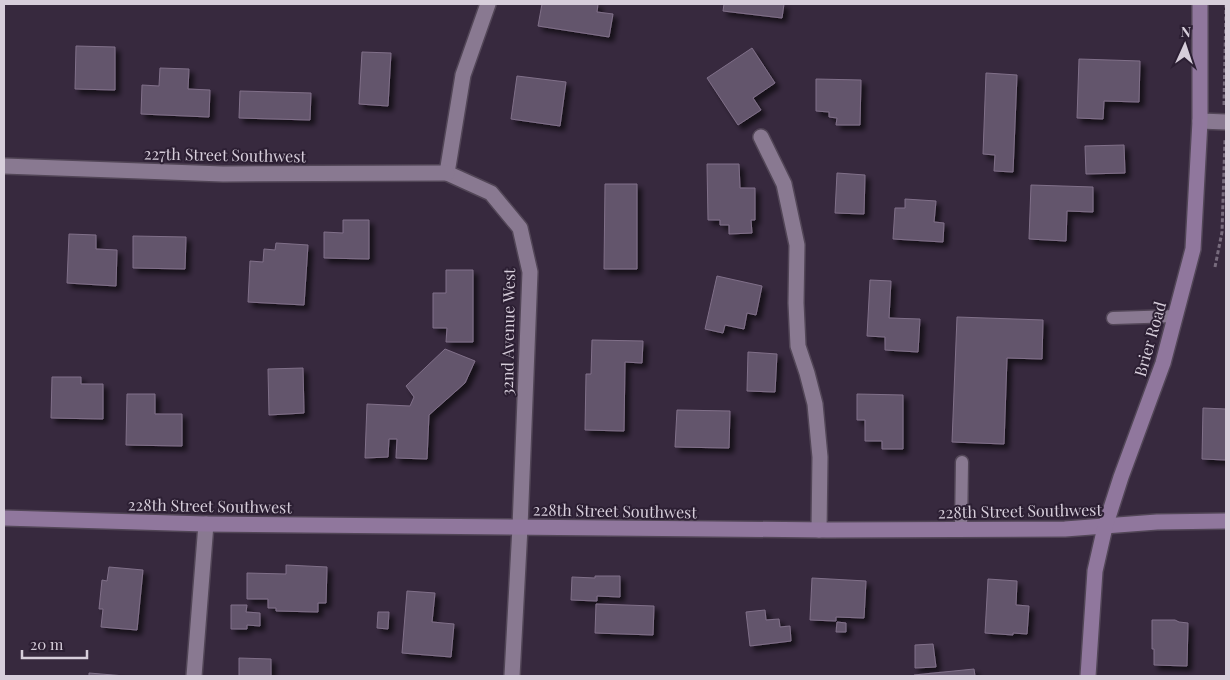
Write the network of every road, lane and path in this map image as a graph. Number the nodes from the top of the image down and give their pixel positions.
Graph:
1 (488, 4) edge
2 (1200, 4) edge
3 (1200, 121) junction
4 (1226, 122) edge
5 (761, 137) dead end
6 (4, 166) edge
7 (446, 173) junction
8 (1175, 316) junction
9 (1112, 318) dead end
10 (962, 462) dead end
11 (4, 518) edge
12 (1226, 521) edge
13 (206, 524) junction
14 (520, 527) junction
15 (1105, 527) junction
16 (819, 530) junction
17 (960, 530) junction
18 (194, 676) edge
19 (512, 676) edge
20 (1088, 676) edge

1 - 7 street
2 - 3 main road, Brier Road
3 - 4 street
3 - 8 main road, Brier Road
5 - 16 street
6 - 7 street, 227th Street Southwest
7 - 14 street, 32nd Avenue West
8 - 9 lane
8 - 15 main road, Brier Road
10 - 17 lane
11 - 13 main road, 228th Street Southwest
12 - 15 main road, 228th Street Southwest
13 - 14 main road, 228th Street Southwest
13 - 18 street
14 - 16 main road, 228th Street Southwest
14 - 19 street, 32nd Avenue West
15 - 17 main road, 228th Street Southwest
15 - 20 main road, Brier Road
16 - 17 main road, 228th Street Southwest

